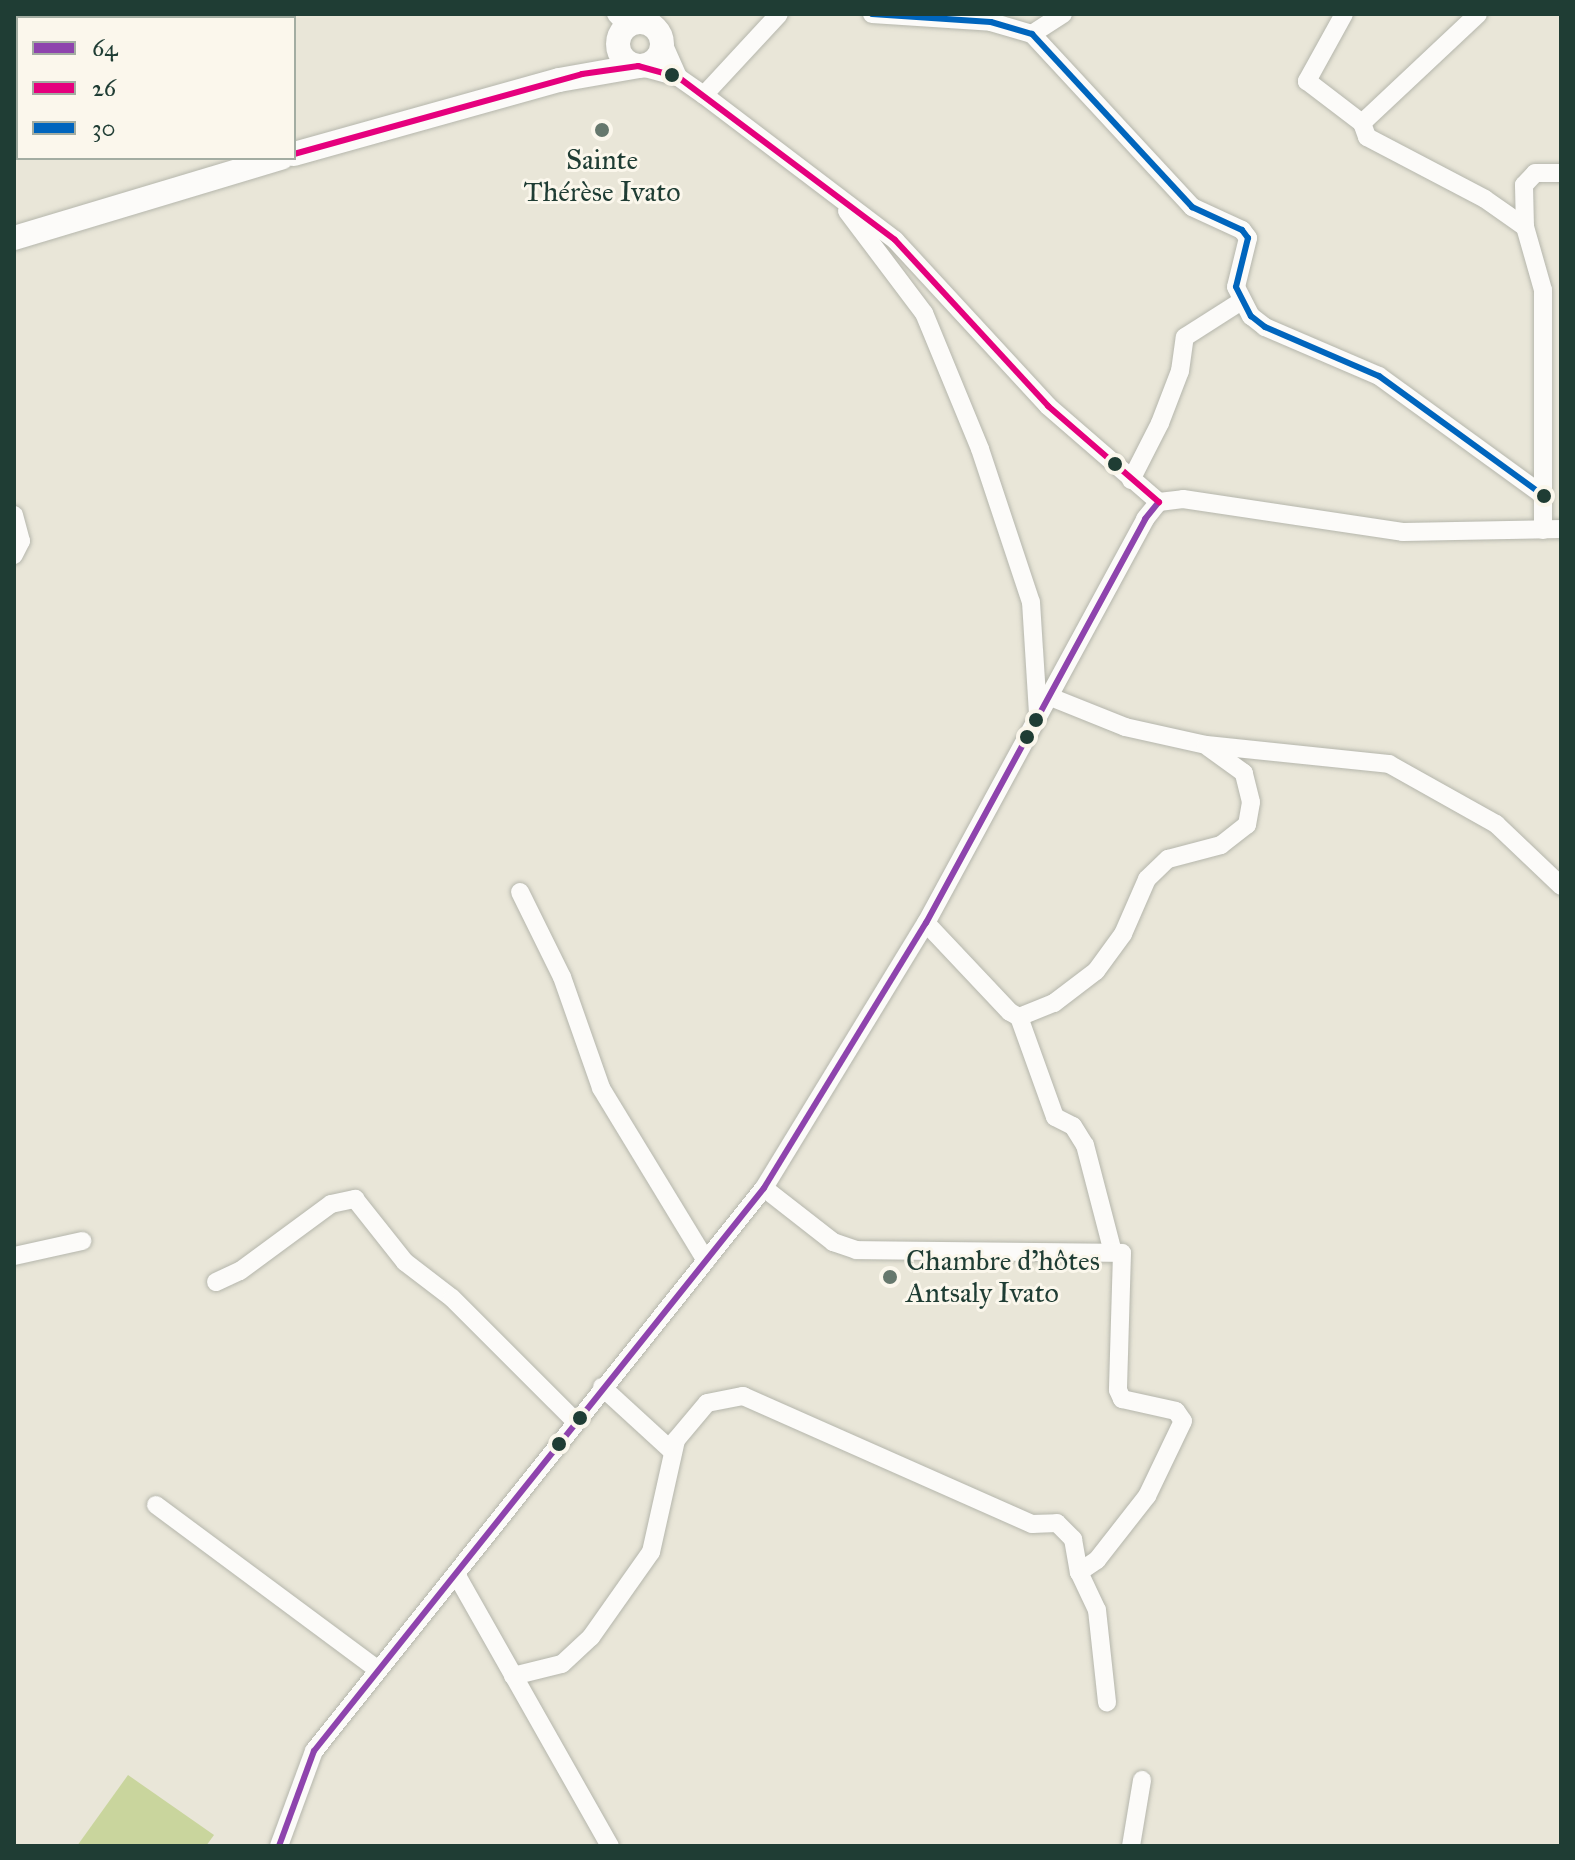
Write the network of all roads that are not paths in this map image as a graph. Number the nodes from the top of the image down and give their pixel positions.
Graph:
1 (779, 14) edge
2 (872, 14) edge
3 (1063, 14) edge
4 (1344, 14) edge
5 (1478, 14) edge
6 (989, 18) edge
7 (623, 24) edge
8 (657, 28) edge
9 (1032, 34) junction
10 (638, 66) junction
11 (582, 74) junction
12 (678, 77) junction
13 (704, 95) junction
14 (1362, 123) junction
15 (296, 153) edge
16 (274, 160) edge
17 (1561, 173) edge
18 (842, 203) junction
19 (1525, 227) junction
20 (14, 238) edge
21 (1240, 302) junction
22 (1131, 480) junction
23 (1544, 496) junction
24 (1159, 502) junction
25 (14, 515) edge
26 (1552, 530) edge
27 (14, 555) edge
28 (1048, 696) junction
29 (1038, 714) junction
30 (1206, 745) junction
31 (1561, 886) edge
32 (520, 892) dead end
33 (926, 923) junction
34 (1019, 1017) junction
35 (764, 1188) junction
36 (82, 1241) dead end
37 (1112, 1249) junction
38 (14, 1256) edge
39 (706, 1261) junction
40 (216, 1282) dead end
41 (602, 1387) junction
42 (575, 1421) junction
43 (673, 1452) junction
44 (156, 1505) dead end
45 (1079, 1572) junction
46 (456, 1574) junction
47 (377, 1669) junction
48 (513, 1676) junction
49 (1107, 1702) dead end
50 (1142, 1780) dead end
51 (279, 1846) edge
52 (610, 1846) edge
53 (1131, 1846) edge

1 - 13 street
2 - 6 street
3 - 9 street
4 - 14 street
5 - 14 street
6 - 9 street
7 - 8 main road
7 - 10 main road
7 - 11 main road
8 - 10 main road
8 - 12 street
9 - 21 street
10 - 11 main road
10 - 12 street
11 - 15 main road
12 - 13 street
13 - 18 street
14 - 19 street
16 - 20 main road
17 - 19 street
18 - 22 street
18 - 29 street
19 - 23 street
21 - 22 street
21 - 23 street
22 - 24 street
23 - 26 street
24 - 26 street
24 - 28 street
25 - 27 street
28 - 29 street
28 - 30 street
29 - 33 street
30 - 31 street
30 - 34 street
32 - 39 street
33 - 34 street
33 - 35 street
34 - 37 street
35 - 37 street
35 - 39 street
36 - 38 street
37 - 45 street
39 - 41 street
40 - 42 street
41 - 42 street
41 - 43 street
42 - 46 street
43 - 45 street
43 - 48 street
44 - 47 street
45 - 49 street
46 - 47 street
46 - 48 street
47 - 51 street
48 - 52 street
50 - 53 street

